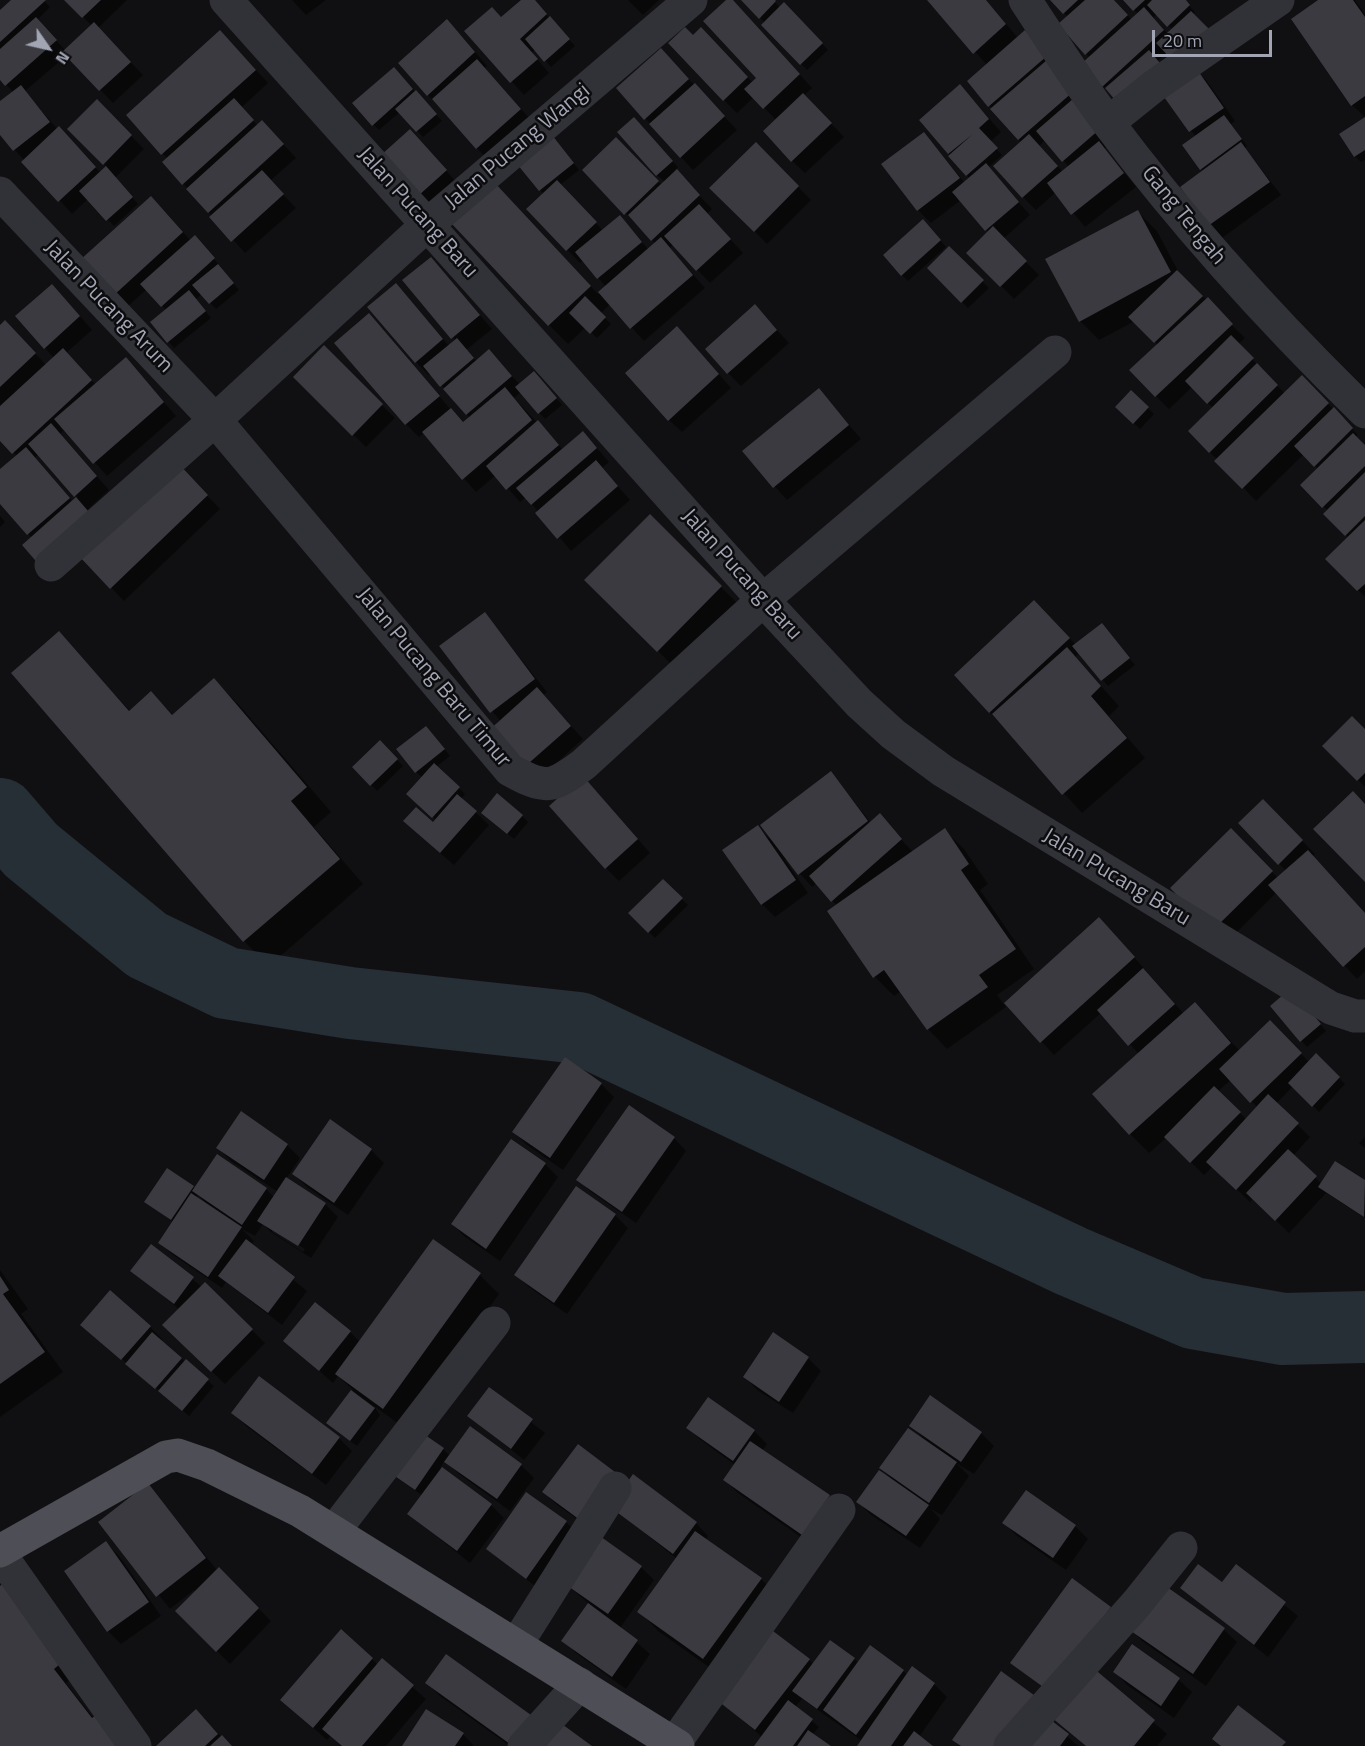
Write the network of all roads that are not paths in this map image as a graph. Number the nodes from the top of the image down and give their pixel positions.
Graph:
1 (226, 0) edge
2 (691, 0) edge
3 (1024, 0) edge
4 (1278, 0) edge
5 (1108, 123) junction
6 (0, 193) edge
7 (428, 224) junction
8 (1055, 352) dead end
9 (1365, 412) edge
10 (215, 420) junction
11 (51, 565) dead end
12 (763, 600) junction
13 (1365, 1016) edge
14 (494, 1323) dead end
15 (615, 1488) dead end
16 (839, 1510) dead end
17 (334, 1531) junction
18 (1181, 1548) dead end
19 (0, 1553) edge
20 (516, 1645) junction
21 (580, 1684) junction
22 (676, 1745) edge
23 (135, 1746) edge
24 (524, 1746) edge
25 (1010, 1746) edge

1 - 7 street, Jalan Pucang Baru
2 - 7 street, Jalan Pucang Wangi
3 - 5 street, Gang Tengah
4 - 5 street
5 - 9 street, Gang Tengah
6 - 10 street, Jalan Pucang Arum
7 - 10 street, Jalan Pucang Wangi
7 - 12 street, Jalan Pucang Baru
8 - 12 street, Jalan Pucang Baru Timur
10 - 11 street, Jalan Pucang Wangi
10 - 12 street, Jalan Pucang Baru Timur
12 - 13 street, Jalan Pucang Baru
14 - 17 street
15 - 20 street
16 - 22 street
17 - 19 main road
17 - 20 main road
18 - 25 street
19 - 23 street
20 - 21 main road
21 - 22 main road
21 - 24 street

